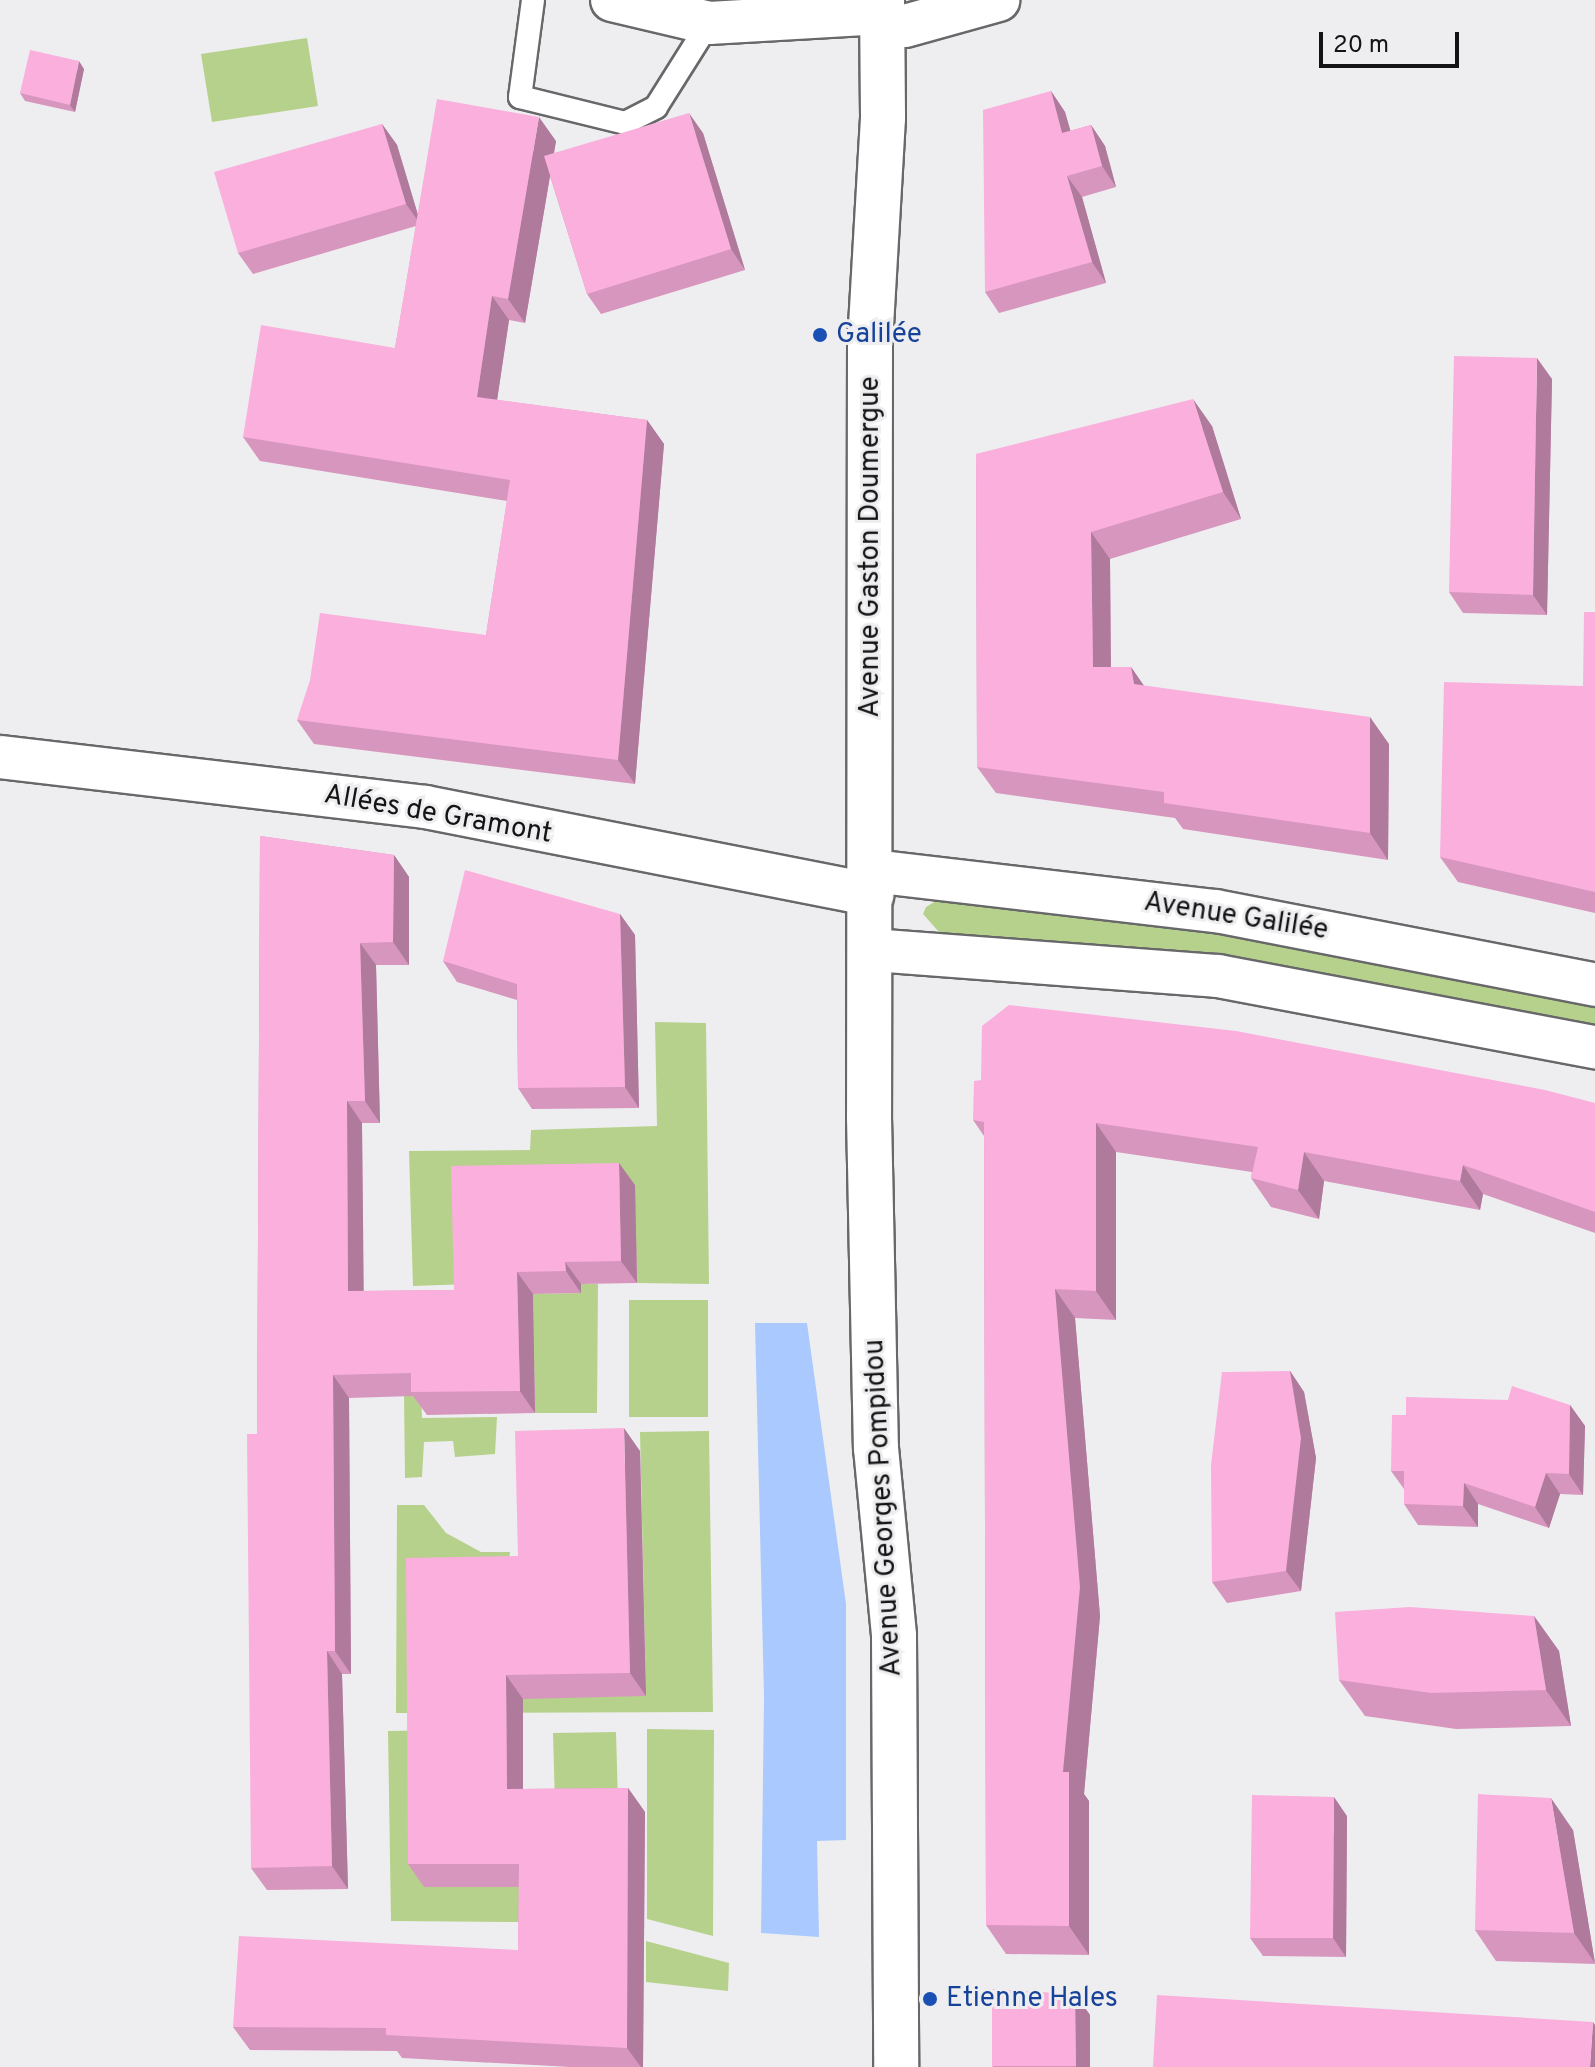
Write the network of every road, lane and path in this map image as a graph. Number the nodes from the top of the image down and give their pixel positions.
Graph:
1 (533, 0) edge
2 (612, 0) edge
3 (998, 0) edge
4 (882, 12) edge
5 (709, 23) junction
6 (0, 757) edge
7 (873, 883) junction
8 (872, 950) junction
9 (1595, 985) edge
10 (1595, 1047) edge
11 (896, 2067) edge

1 - 5 lane
2 - 5 street
3 - 4 street
4 - 5 street
4 - 7 main road, Avenue Gaston Doumergue
6 - 7 street, Allées de Gramont
7 - 8 main road, Avenue Gaston Doumergue
7 - 9 street, Avenue Galilée
8 - 10 street
8 - 11 main road, Avenue Georges Pompidou

